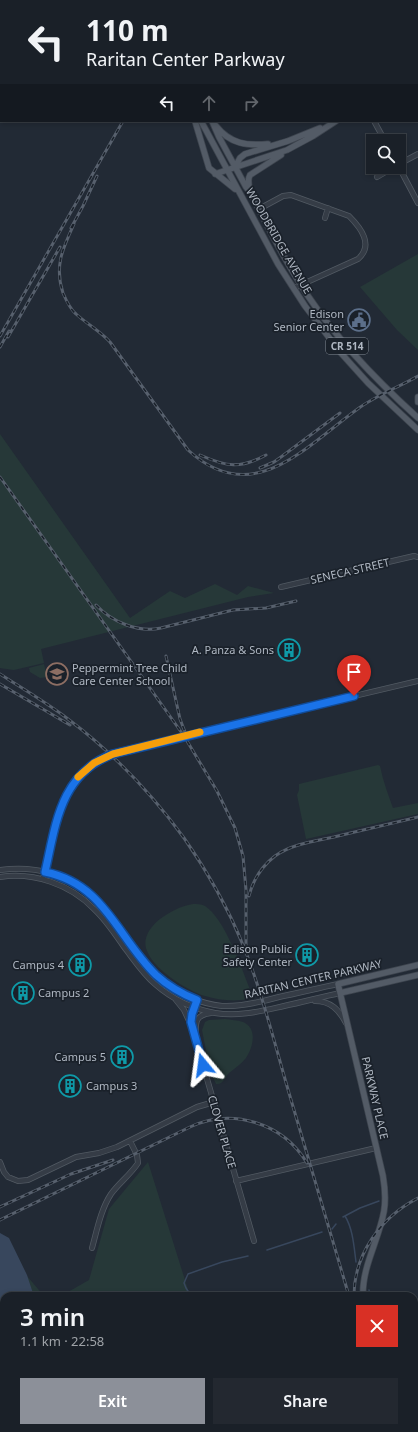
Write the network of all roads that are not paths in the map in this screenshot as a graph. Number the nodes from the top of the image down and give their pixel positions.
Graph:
1 (195, 122) edge
2 (202, 122) edge
3 (212, 122) edge
4 (213, 122) edge
5 (334, 122) edge
6 (375, 122) edge
7 (381, 134) edge
8 (278, 144) junction
9 (287, 150) junction
10 (418, 154) edge
11 (406, 162) edge
12 (235, 167) junction
13 (228, 171) junction
14 (215, 174) junction
15 (382, 174) edge
16 (403, 174) edge
17 (377, 177) dead end
18 (240, 193) junction
19 (251, 193) junction
20 (418, 203) edge
21 (328, 208) junction
22 (259, 209) junction
23 (325, 218) dead end
24 (301, 284) junction
25 (294, 288) junction
26 (418, 397) edge
27 (418, 402) edge
28 (418, 418) edge
29 (418, 430) edge
30 (418, 557) edge
31 (281, 587) dead end
32 (418, 681) edge
33 (0, 870) edge
34 (45, 872) junction
35 (0, 877) edge
36 (43, 879) junction
37 (418, 965) edge
38 (418, 975) edge
39 (338, 984) junction
40 (340, 993) junction
41 (172, 996) junction
42 (197, 1000) junction
43 (306, 1001) junction
44 (194, 1007) junction
45 (215, 1013) junction
46 (192, 1030) junction
47 (349, 1031) junction
48 (199, 1051) junction
49 (214, 1102) junction
50 (130, 1140) junction
51 (376, 1148) junction
52 (0, 1162) edge
53 (236, 1181) junction
54 (254, 1241) dead end
55 (92, 1248) dead end
56 (363, 1292) edge

1 - 14 main road
2 - 13 main road, WOODBRIDGE AVENUE / CR 514
3 - 12 main road, WOODBRIDGE AVENUE / CR 514
4 - 8 main road
5 - 8 main road
5 - 9 main road
6 - 7 street
8 - 12 main road
9 - 12 main road
9 - 19 main road
10 - 11 street
12 - 13 main road
12 - 19 main road, WOODBRIDGE AVENUE / CR 514
13 - 14 main road
13 - 18 main road, WOODBRIDGE AVENUE / CR 514
14 - 18 main road
15 - 17 street
16 - 20 street
18 - 25 main road, WOODBRIDGE AVENUE / CR 514
19 - 22 main road, WOODBRIDGE AVENUE / CR 514
21 - 22 street
21 - 23 street
21 - 24 street
22 - 24 main road, WOODBRIDGE AVENUE / CR 514
24 - 25 street
24 - 28 main road, WOODBRIDGE AVENUE / CR 514
25 - 29 main road, WOODBRIDGE AVENUE / CR 514
26 - 27 main road
30 - 31 street, SENECA STREET
32 - 34 street
33 - 34 street, RARITAN CENTER PARKWAY
34 - 36 street
34 - 42 street, RARITAN CENTER PARKWAY
35 - 36 street, RARITAN CENTER PARKWAY
36 - 41 street, RARITAN CENTER PARKWAY
37 - 39 main road, RARITAN CENTER PARKWAY
38 - 40 main road, RARITAN CENTER PARKWAY
39 - 40 main road, PARKWAY PLACE
39 - 42 street, RARITAN CENTER PARKWAY
40 - 43 street, RARITAN CENTER PARKWAY
40 - 47 main road, PARKWAY PLACE
41 - 44 street, RARITAN CENTER PARKWAY
41 - 46 street
42 - 44 street, CLOVER PLACE
43 - 45 street, RARITAN CENTER PARKWAY
43 - 47 street
44 - 45 street, RARITAN CENTER PARKWAY
44 - 46 street, CLOVER PLACE
45 - 48 street
46 - 48 street, CLOVER PLACE
47 - 51 main road, PARKWAY PLACE
48 - 49 street, CLOVER PLACE
49 - 50 street
49 - 53 street, CLOVER PLACE
50 - 52 street
50 - 55 street
51 - 53 street, PARKWAY PLACE
51 - 56 main road
53 - 54 street, CLOVER PLACE

